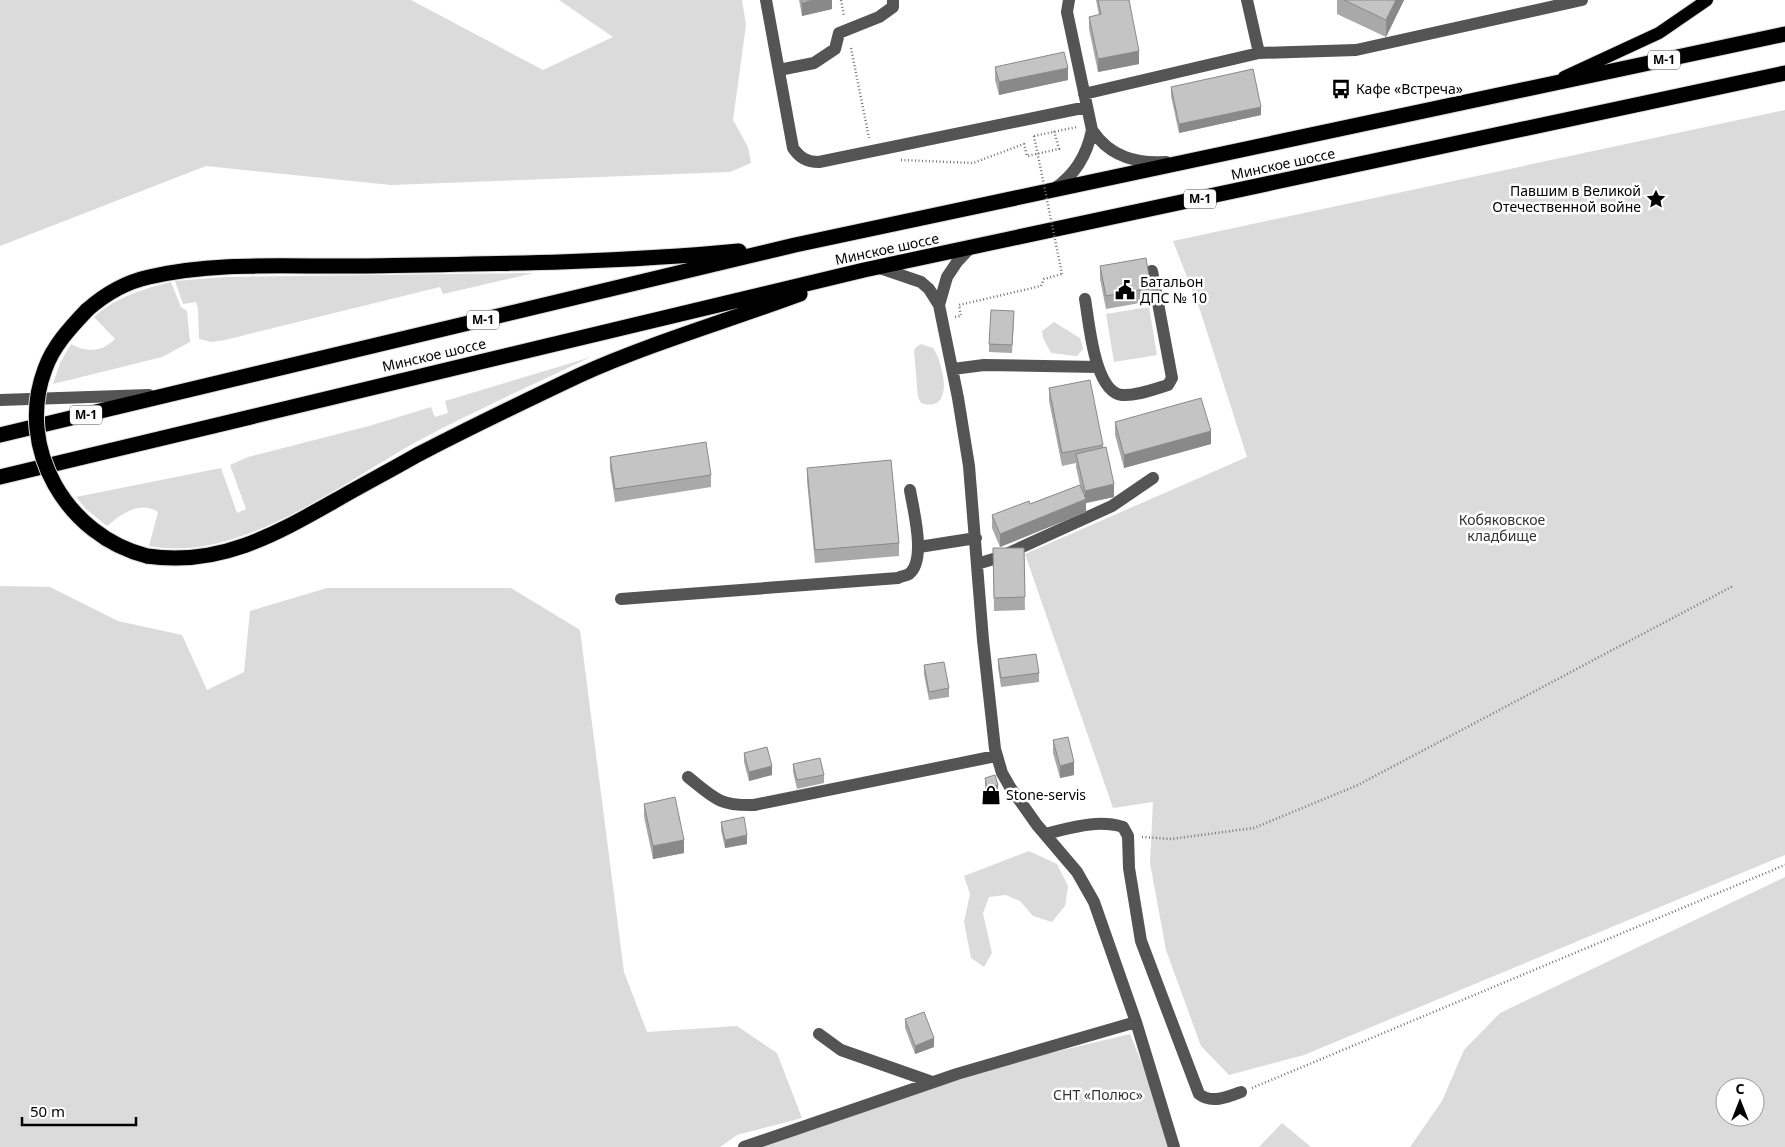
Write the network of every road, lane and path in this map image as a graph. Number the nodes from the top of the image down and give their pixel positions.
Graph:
1 (766, 0) edge
2 (840, 0) edge
3 (893, 0) edge
4 (1069, 0) edge
5 (1247, 0) edge
6 (1582, 0) edge
7 (1706, 0) edge
8 (847, 30) junction
9 (1785, 34) edge
10 (1259, 53) junction
11 (779, 70) junction
12 (1785, 73) edge
13 (1750, 80) junction
14 (1785, 80) edge
15 (1542, 87) junction
16 (1084, 94) junction
17 (1087, 107) junction
18 (1091, 127) junction
19 (1054, 132) junction
20 (871, 145) dead end
21 (894, 160) dead end
22 (1194, 160) junction
23 (1052, 190) junction
24 (795, 245) junction
25 (972, 247) junction
26 (870, 269) junction
27 (1152, 271) dead end
28 (1085, 299) dead end
29 (940, 305) junction
30 (950, 318) dead end
31 (1098, 368) junction
32 (952, 369) junction
33 (171, 394) junction
34 (0, 400) edge
35 (0, 436) edge
36 (0, 477) edge
37 (1153, 478) dead end
38 (910, 490) dead end
39 (976, 538) junction
40 (919, 547) junction
41 (977, 564) junction
42 (1733, 586) dead end
43 (621, 599) dead end
44 (996, 756) junction
45 (688, 777) dead end
46 (1045, 834) junction
47 (1128, 836) junction
48 (1785, 865) edge
49 (1136, 1022) junction
50 (819, 1034) dead end
51 (932, 1082) junction
52 (1241, 1092) joint
53 (744, 1147) edge
54 (1174, 1147) edge

1 - 11 street
2 - 8 path
3 - 8 street
4 - 16 street
5 - 10 street
6 - 10 street
7 - 15 main road
8 - 11 street
8 - 20 path
9 - 15 highway, Минское шоссе / М-1
10 - 16 street
11 - 17 street
12 - 13 highway, Минское шоссе / М-1
13 - 14 highway
13 - 25 highway, Минское шоссе / М-1
15 - 22 highway, Минское шоссе / М-1
16 - 17 street
17 - 18 street
18 - 19 path
18 - 22 street
18 - 23 street
19 - 21 path
19 - 30 path, bridge
22 - 23 highway, Минское шоссе / М-1
23 - 24 highway, Минское шоссе / М-1
24 - 26 highway, bridge
24 - 33 highway, Минское шоссе / М-1
25 - 26 highway, Минское шоссе / М-1
25 - 29 street
26 - 29 street
26 - 36 highway, Минское шоссе / М-1
27 - 31 street
28 - 31 street
29 - 32 street
31 - 32 street
32 - 39 street
33 - 34 street
33 - 35 highway, Минское шоссе / М-1
37 - 41 street
38 - 40 street
39 - 40 street
39 - 41 street
40 - 43 street
41 - 44 street
42 - 47 path
44 - 45 street
44 - 46 street
46 - 47 street
46 - 49 street
47 - 52 street
48 - 52 path
49 - 51 street
49 - 54 street
50 - 51 street
51 - 53 street

